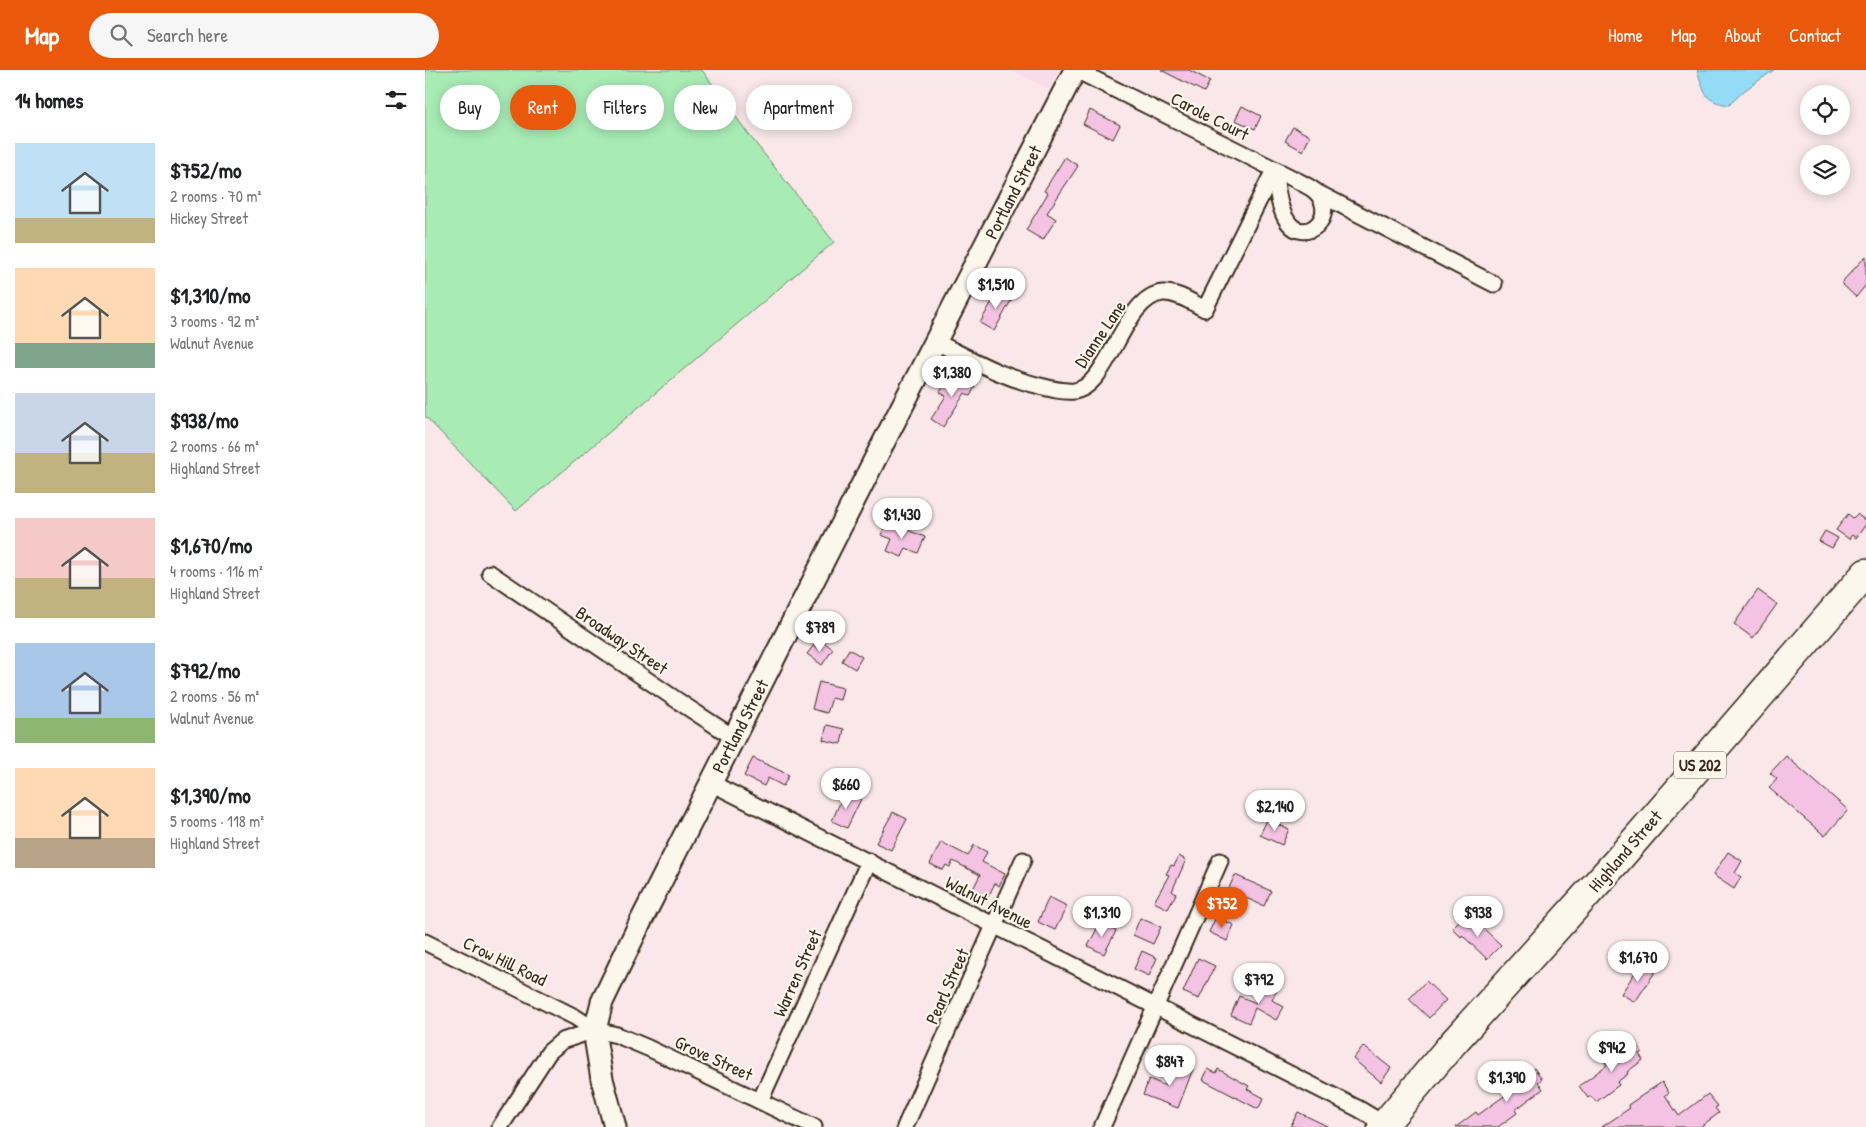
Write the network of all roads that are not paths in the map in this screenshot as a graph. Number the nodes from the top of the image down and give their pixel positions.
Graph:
1 (1076, 70) edge
2 (1274, 170) junction
3 (1316, 192) junction
4 (1494, 284) dead end
5 (936, 342) junction
6 (490, 573) dead end
7 (1866, 574) edge
8 (733, 737) junction
9 (711, 783) junction
10 (1023, 860) dead end
11 (869, 861) junction
12 (1220, 861) dead end
13 (994, 926) junction
14 (425, 942) edge
15 (1155, 1006) junction
16 (568, 1013) junction
17 (595, 1030) junction
18 (562, 1041) junction
19 (760, 1101) junction
20 (1383, 1126) edge
21 (500, 1127) edge
22 (615, 1127) edge
23 (814, 1127) edge
24 (905, 1127) edge
25 (1102, 1127) edge

1 - 2 street, Carole Court
1 - 5 street, Portland Street
2 - 3 street, Carole Court
2 - 3 street
2 - 5 street, Dianne Lane
3 - 4 street, Carole Court
5 - 8 street, Portland Street
6 - 8 street, Broadway Street
7 - 20 highway, Highland Street / US 202
8 - 9 street, Portland Street
9 - 11 street, Walnut Avenue
9 - 17 street, Portland Street
10 - 13 street, Pearl Street
11 - 13 street, Walnut Avenue
11 - 19 street, Warren Street
12 - 15 street
13 - 15 street, Walnut Avenue
13 - 24 street, Pearl Street
14 - 16 street, Crow Hill Road
15 - 20 street, Walnut Avenue
15 - 25 street
16 - 17 street, Crow Hill Road
16 - 18 street
17 - 18 street
17 - 19 street, Grove Street
17 - 22 street, Portland Street
18 - 21 street
19 - 23 street, Grove Street

